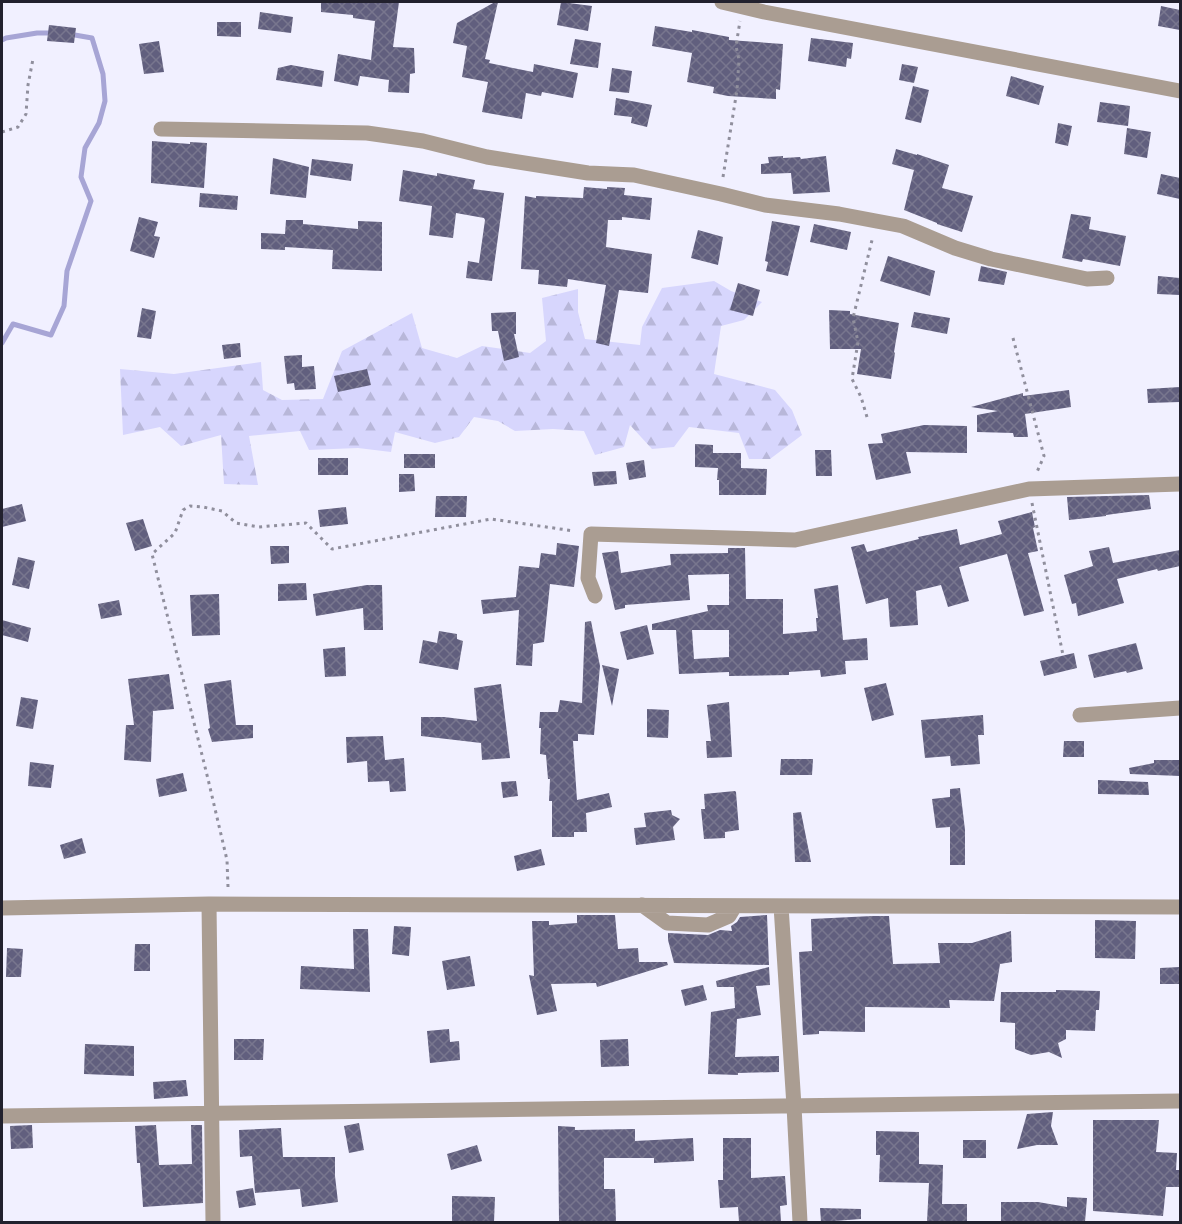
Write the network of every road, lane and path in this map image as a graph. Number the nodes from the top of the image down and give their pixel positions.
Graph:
1 (722, 2) edge
2 (742, 6) junction
3 (763, 7) edge
4 (33, 59) dead end
5 (1180, 91) edge
6 (161, 129) dead end
7 (2, 132) edge
8 (721, 194) junction
9 (876, 221) junction
10 (1107, 278) dead end
11 (867, 417) dead end
12 (1180, 484) edge
13 (591, 534) junction
14 (595, 596) dead end
15 (1180, 708) edge
16 (1080, 715) dead end
17 (209, 904) junction
18 (229, 904) junction
19 (781, 906) junction
20 (1180, 907) edge
21 (2, 908) edge
22 (1180, 1101) edge
23 (794, 1106) junction
24 (211, 1113) junction
25 (2, 1116) edge
26 (213, 1222) edge
27 (800, 1222) edge

1 - 2 street
2 - 3 street
2 - 8 path
3 - 5 street
4 - 7 path
6 - 8 street
8 - 9 street
9 - 10 street
9 - 11 path
12 - 13 street
13 - 14 street
13 - 18 path
15 - 16 street
17 - 18 street
17 - 21 street
17 - 24 street
18 - 19 street
19 - 20 street
19 - 23 street
22 - 23 street
23 - 24 street
23 - 27 street
24 - 25 street
24 - 26 street

